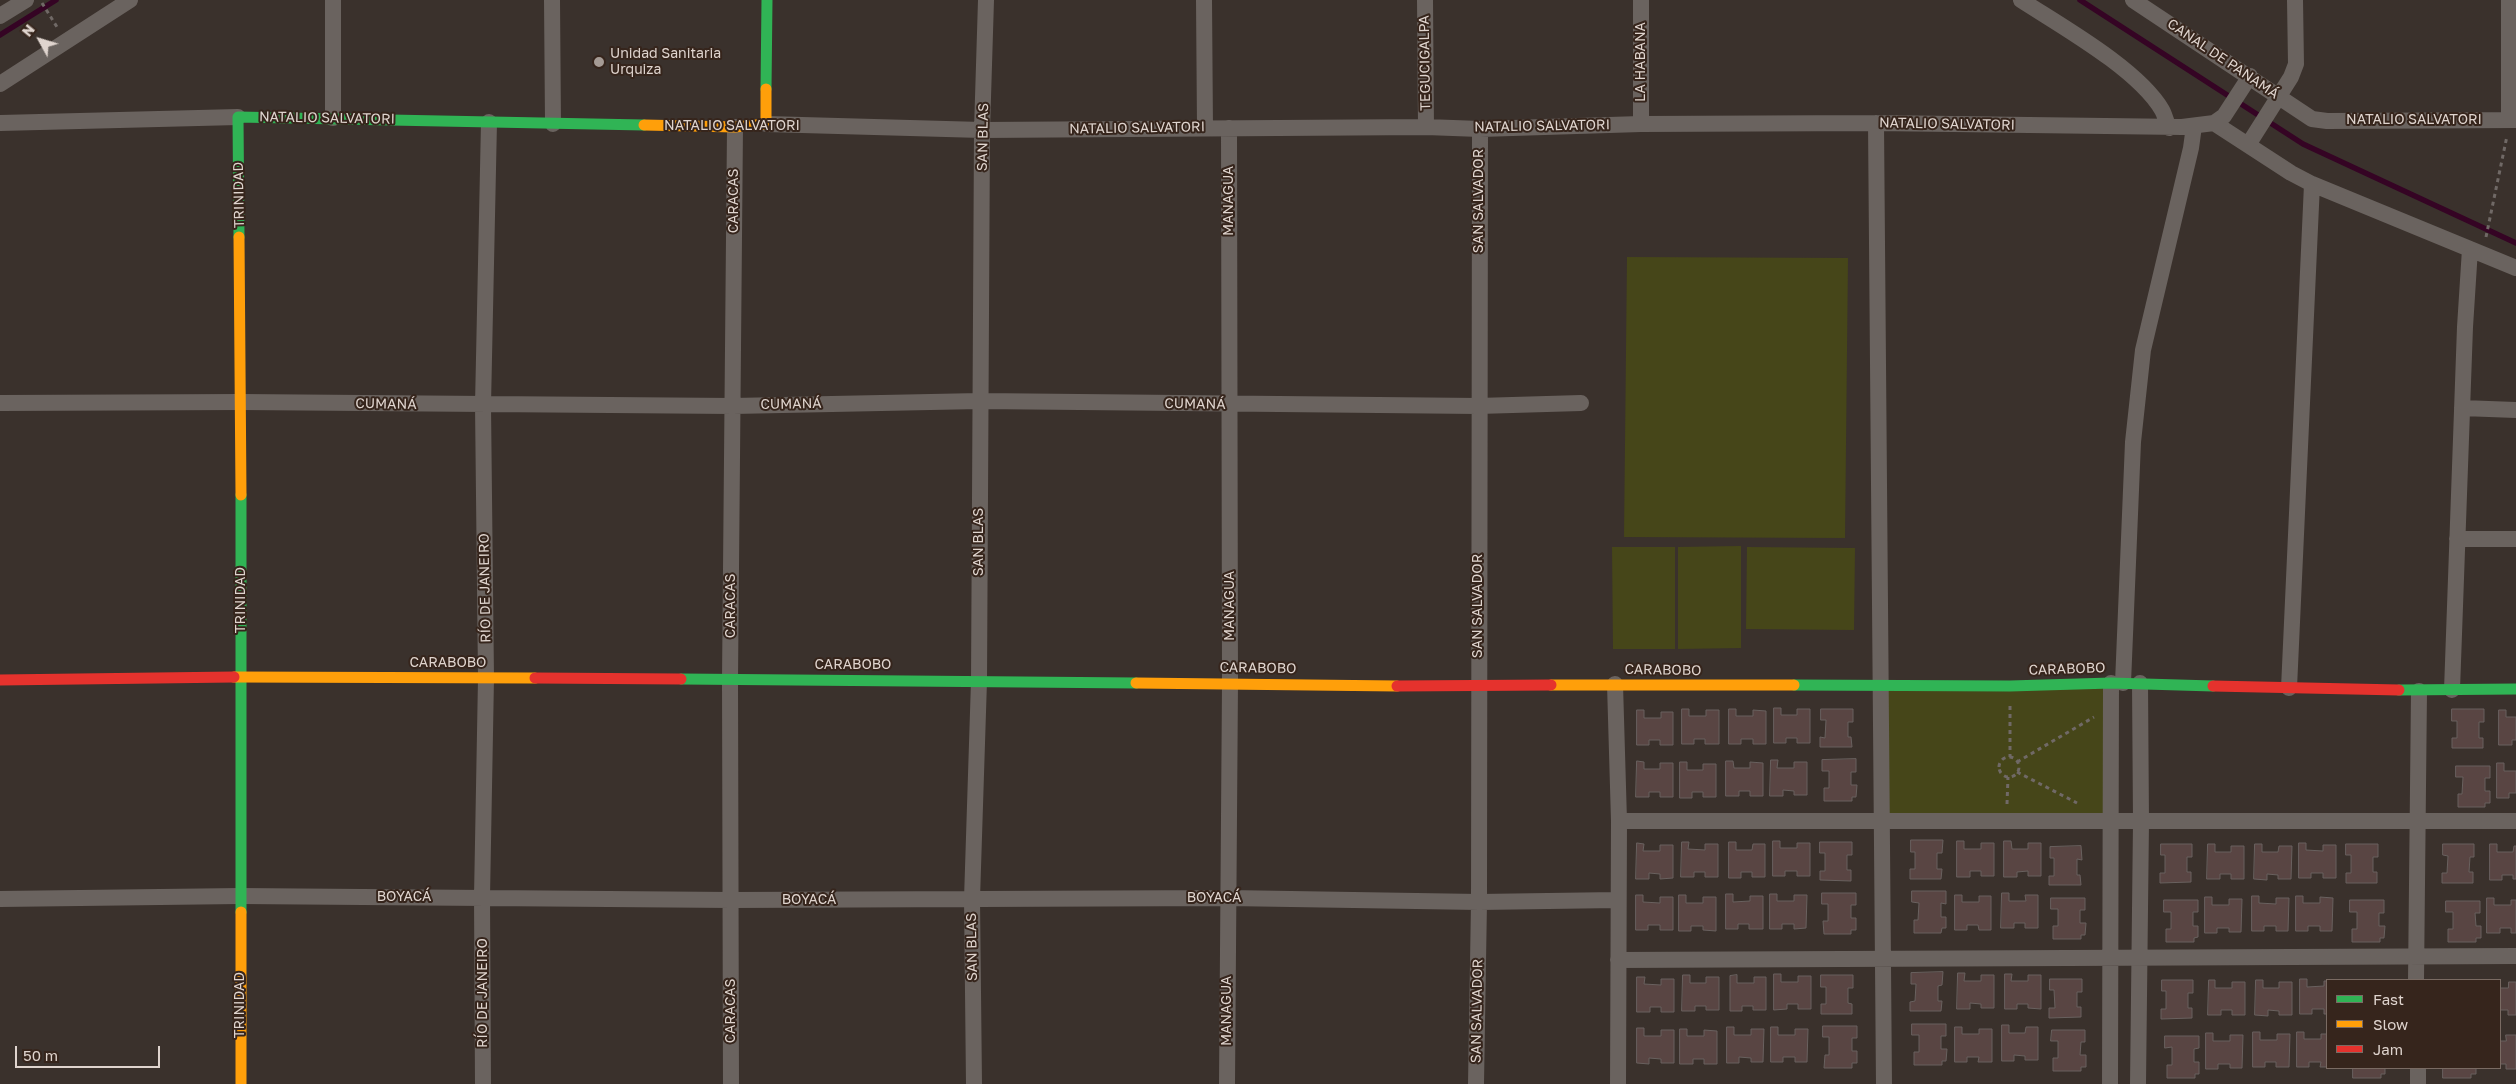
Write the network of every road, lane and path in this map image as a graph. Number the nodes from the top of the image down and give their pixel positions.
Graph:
1 (41, 0) edge
2 (130, 0) edge
3 (333, 0) edge
4 (552, 0) edge
5 (767, 0) edge
6 (986, 0) edge
7 (1204, 0) edge
8 (1425, 0) edge
9 (1641, 0) edge
10 (2021, 0) edge
11 (2133, 0) edge
12 (2295, 0) edge
13 (2509, 0) edge
14 (20, 2) edge
15 (0, 16) edge
16 (66, 41) junction
17 (2250, 76) junction
18 (0, 84) edge
19 (2278, 96) junction
20 (238, 117) junction
21 (333, 118) junction
22 (2312, 119) joint
23 (2512, 120) edge
24 (489, 122) junction
25 (0, 123) edge
26 (1876, 123) junction
27 (2214, 123) junction
28 (553, 124) junction
29 (766, 124) junction
30 (1641, 124) junction
31 (2194, 126) junction
32 (735, 127) junction
33 (1426, 127) junction
34 (1205, 128) junction
35 (1229, 128) junction
36 (2168, 128) junction
37 (1480, 129) junction
38 (982, 130) junction
39 (2248, 145) junction
40 (2312, 184) junction
41 (2485, 240) dead end
42 (2470, 249) junction
43 (2516, 268) edge
44 (980, 401) junction
45 (241, 402) junction
46 (0, 403) edge
47 (1581, 403) dead end
48 (1230, 404) junction
49 (483, 405) junction
50 (733, 406) junction
51 (1478, 406) junction
52 (2462, 408) junction
53 (2516, 410) edge
54 (2457, 538) junction
55 (2516, 539) edge
56 (242, 677) junction
57 (486, 678) junction
58 (730, 679) junction
59 (0, 680) edge
60 (979, 681) junction
61 (1230, 683) junction
62 (2125, 683) junction
63 (1615, 684) junction
64 (1883, 684) junction
65 (2010, 686) junction
66 (1479, 687) junction
67 (2289, 688) junction
68 (2516, 689) edge
69 (2452, 690) junction
70 (2419, 691) junction
71 (2111, 707) junction
72 (2010, 757) junction
73 (2017, 762) junction
74 (2017, 772) junction
75 (2008, 777) junction
76 (2086, 808) dead end
77 (1619, 821) junction
78 (2416, 821) junction
79 (2516, 821) edge
80 (2007, 822) junction
81 (2111, 822) junction
82 (2141, 822) junction
83 (1882, 823) junction
84 (240, 896) junction
85 (482, 897) junction
86 (1228, 898) junction
87 (0, 899) edge
88 (972, 899) junction
89 (731, 900) junction
90 (1617, 900) junction
91 (1479, 902) junction
92 (2416, 956) junction
93 (2516, 956) edge
94 (1884, 957) junction
95 (2112, 959) junction
96 (2139, 959) junction
97 (1618, 960) junction
98 (2416, 979) edge
99 (2418, 1069) edge
100 (241, 1084) edge
101 (484, 1084) edge
102 (731, 1084) edge
103 (974, 1084) edge
104 (1227, 1084) edge
105 (1476, 1084) edge
106 (1618, 1084) edge
107 (1884, 1084) edge
108 (2110, 1084) edge
109 (2138, 1084) edge
110 (2418, 1084) edge

1 - 16 path
2 - 16 street
3 - 21 street
4 - 28 street
5 - 29 street
6 - 38 street, SAN BLAS
7 - 34 street
8 - 33 street, TEGUCIGALPA
9 - 30 street, LA HABANA
10 - 36 street
11 - 17 street, CANAL DE PANAMÁ
12 - 19 street
13 - 23 street
14 - 15 street
16 - 18 street
17 - 19 street, CANAL DE PANAMÁ
17 - 27 street
19 - 22 street, CANAL DE PANAMÁ
19 - 39 street
20 - 21 street, NATALIO SALVATORI
20 - 25 street, NATALIO SALVATORI
20 - 45 street, TRINIDAD
21 - 24 street, NATALIO SALVATORI
22 - 23 street, NATALIO SALVATORI
23 - 41 path
24 - 28 street, NATALIO SALVATORI
24 - 49 street, RÍO DE JANEIRO
26 - 30 street, NATALIO SALVATORI
26 - 36 street, NATALIO SALVATORI
26 - 64 street
27 - 31 street, NATALIO SALVATORI
27 - 39 street
28 - 32 street, NATALIO SALVATORI
29 - 32 street, NATALIO SALVATORI
29 - 38 street, NATALIO SALVATORI
30 - 37 street, NATALIO SALVATORI
31 - 36 street, NATALIO SALVATORI
31 - 62 street
32 - 50 street, CARACAS
33 - 35 street, NATALIO SALVATORI
33 - 37 street, NATALIO SALVATORI
34 - 35 street, NATALIO SALVATORI
34 - 38 street, NATALIO SALVATORI
35 - 48 street, MANAGUA
37 - 51 street, SAN SALVADOR
38 - 44 street, SAN BLAS
39 - 40 street
40 - 42 street
40 - 67 street
42 - 43 street
42 - 52 street
44 - 48 street, CUMANÁ
44 - 50 street, CUMANÁ
44 - 60 street, SAN BLAS
45 - 46 street, CUMANÁ
45 - 49 street, CUMANÁ
45 - 56 street, TRINIDAD
47 - 51 street, CUMANÁ
48 - 51 street, CUMANÁ
48 - 61 street, MANAGUA
49 - 50 street, CUMANÁ
49 - 57 street, RÍO DE JANEIRO
50 - 58 street, CARACAS
51 - 66 street, SAN SALVADOR
52 - 53 street
52 - 54 street
54 - 55 street
54 - 69 street
56 - 57 street, CARABOBO
56 - 59 street, CARABOBO
56 - 84 street, TRINIDAD
57 - 58 street, CARABOBO
57 - 85 street, RÍO DE JANEIRO
58 - 60 street, CARABOBO
58 - 89 street, CARACAS
60 - 61 street, CARABOBO
60 - 88 street, SAN BLAS
61 - 66 street, CARABOBO
61 - 86 street, MANAGUA
62 - 65 street, CARABOBO
62 - 67 street, CARABOBO
62 - 71 street
62 - 82 street
63 - 64 street, CARABOBO
63 - 66 street, CARABOBO
63 - 77 street
64 - 65 street, CARABOBO
64 - 83 street
65 - 72 path
66 - 91 street, SAN SALVADOR
67 - 70 street, CARABOBO
68 - 69 street, CARABOBO
69 - 70 street, CARABOBO
70 - 78 street
71 - 73 path
71 - 81 street
72 - 73 path
72 - 75 path
73 - 74 path
74 - 75 path
74 - 76 path
75 - 80 path
77 - 83 street
77 - 90 street
78 - 79 street
78 - 82 street
78 - 92 street
80 - 81 street
80 - 83 street
81 - 82 street
81 - 95 street
82 - 96 street
83 - 94 street
84 - 85 street, BOYACÁ
84 - 87 street, BOYACÁ
84 - 100 street, TRINIDAD
85 - 89 street, BOYACÁ
85 - 101 street, RÍO DE JANEIRO
86 - 88 street, BOYACÁ
86 - 91 street, BOYACÁ
86 - 104 street, MANAGUA
88 - 89 street, BOYACÁ
88 - 103 street, SAN BLAS
89 - 102 street, CARACAS
90 - 91 street, BOYACÁ
90 - 97 street
91 - 105 street, SAN SALVADOR
92 - 93 street
92 - 96 street
92 - 98 street
94 - 95 street
94 - 97 street
94 - 107 street
95 - 96 street
95 - 108 street
96 - 109 street
97 - 106 street
99 - 110 street

